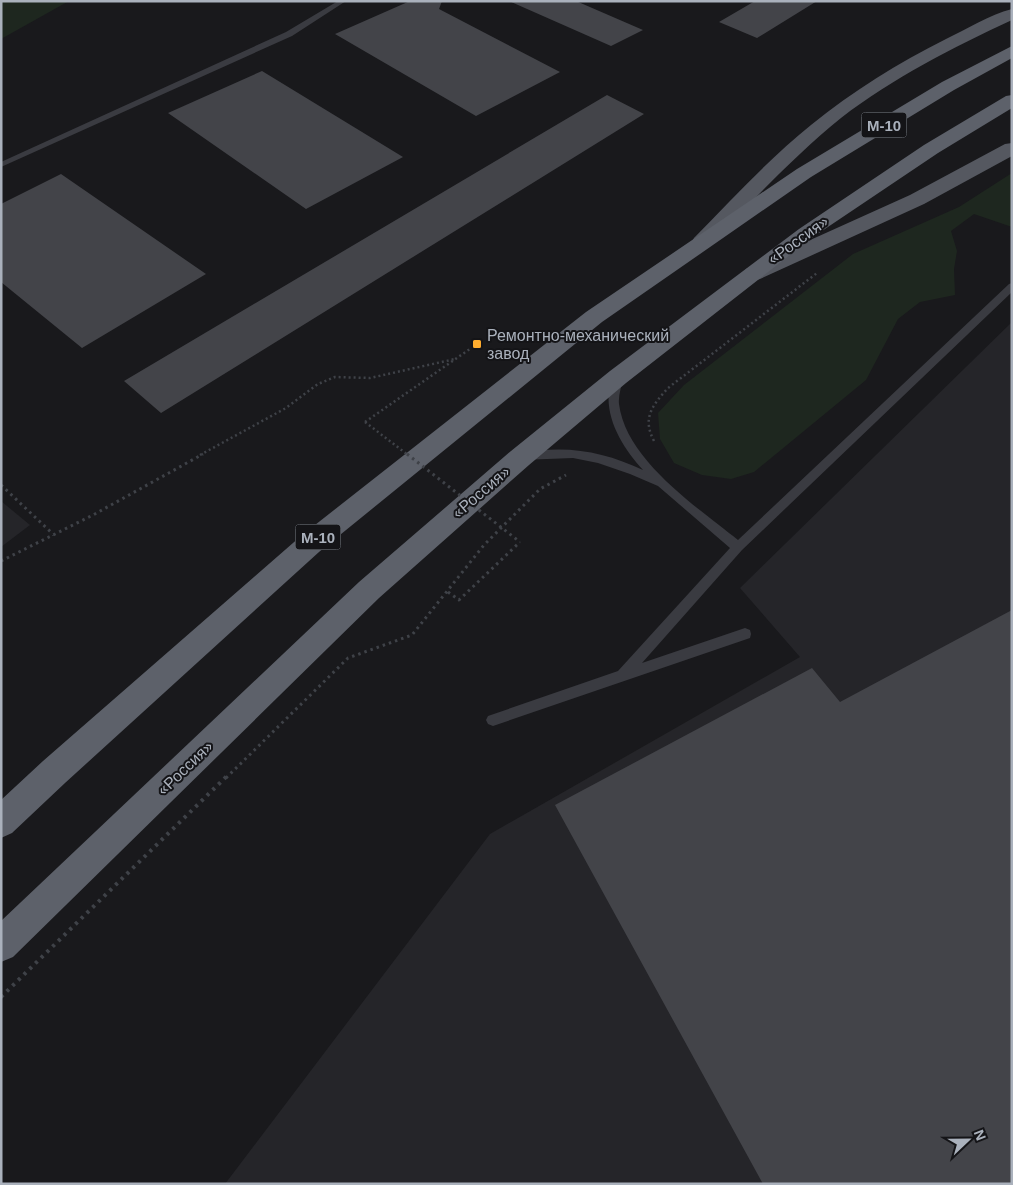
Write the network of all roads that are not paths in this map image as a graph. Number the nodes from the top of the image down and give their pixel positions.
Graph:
1 (343, 1) edge
2 (1012, 14) edge
3 (1012, 51) edge
4 (1012, 100) edge
5 (1012, 148) edge
6 (1, 165) edge
7 (701, 243) junction
8 (753, 274) junction
9 (1012, 286) edge
10 (618, 377) junction
11 (520, 458) junction
12 (666, 487) junction
13 (738, 547) junction
14 (745, 634) dead end
15 (622, 676) junction
16 (493, 720) dead end
17 (1, 822) edge
18 (1, 946) edge

1 - 6 lane
2 - 7 main road
3 - 7 highway, М-10
4 - 8 highway, «Россия» / М-10
5 - 8 main road
7 - 17 highway, М-10
8 - 10 highway, «Россия» / М-10
9 - 13 lane
10 - 11 highway, «Россия» / М-10
10 - 12 lane
11 - 12 lane
11 - 18 highway, «Россия» / М-10
12 - 13 lane
13 - 15 lane
14 - 15 lane
15 - 16 lane

